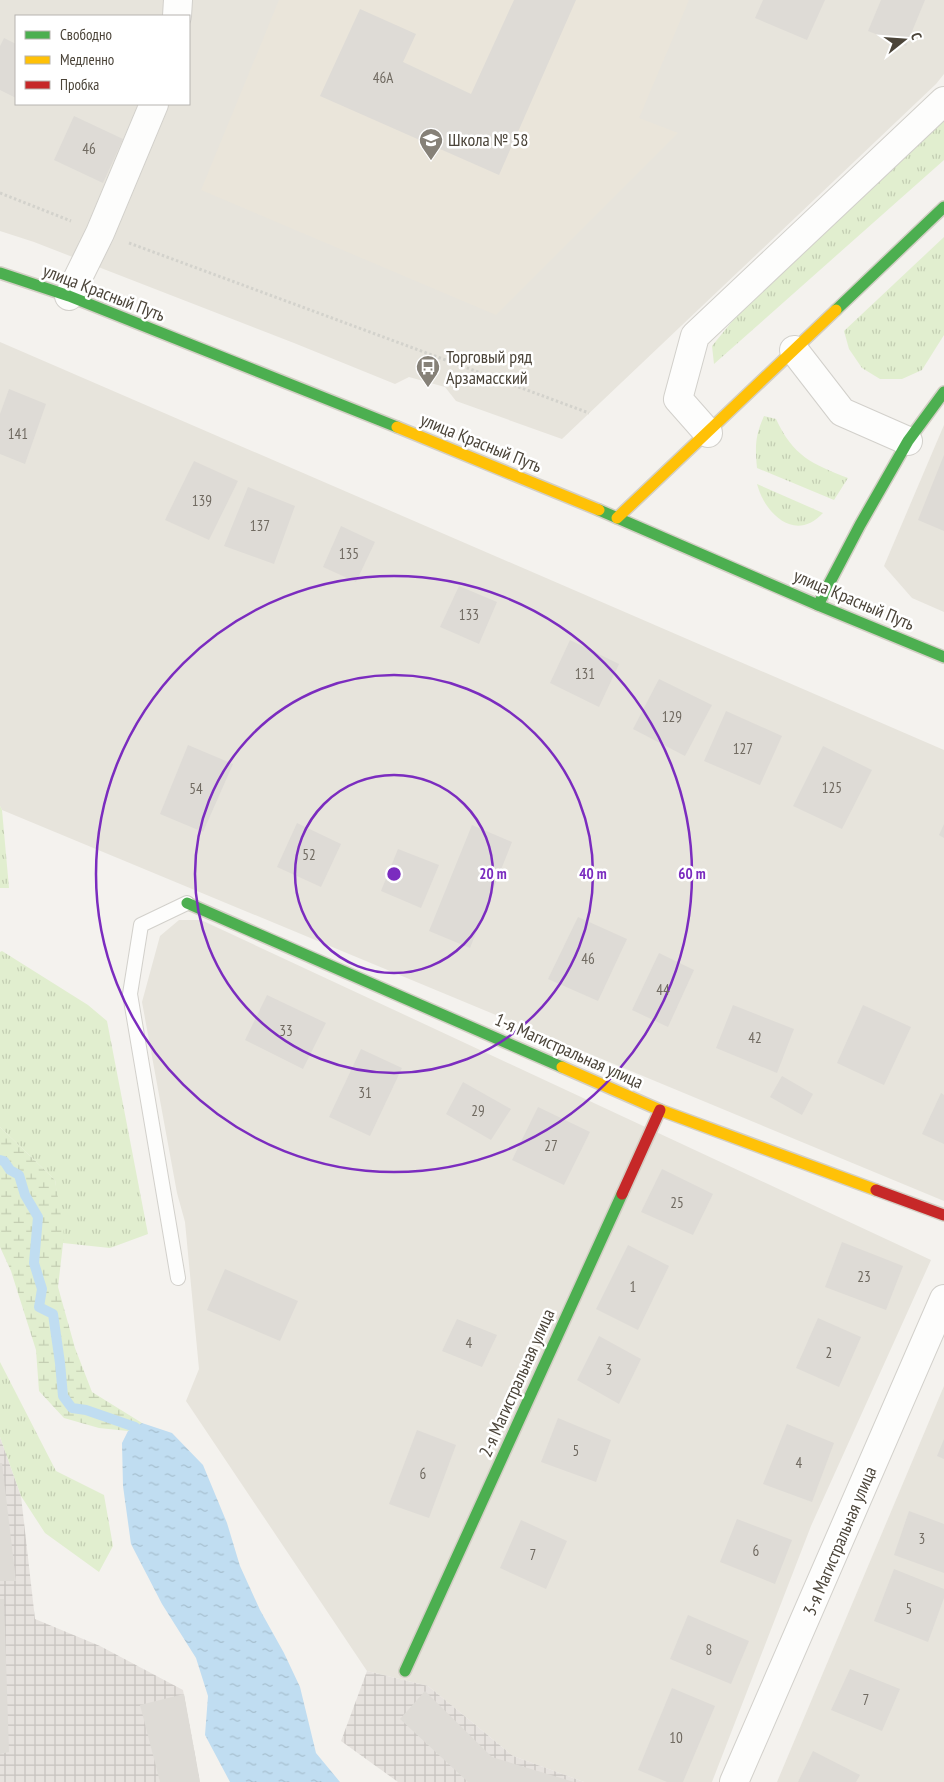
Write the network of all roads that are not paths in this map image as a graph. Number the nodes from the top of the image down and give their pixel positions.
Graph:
1 (178, 0) edge
2 (177, 15) edge
3 (944, 101) edge
4 (154, 105) edge
5 (944, 207) edge
6 (0, 273) edge
7 (69, 296) junction
8 (794, 350) junction
9 (944, 392) edge
10 (930, 411) junction
11 (944, 417) edge
12 (708, 433) junction
13 (908, 441) junction
14 (617, 518) junction
15 (818, 605) junction
16 (944, 657) edge
17 (187, 903) joint
18 (660, 1110) junction
19 (944, 1215) edge
20 (178, 1278) dead end
21 (944, 1299) edge
22 (405, 1671) dead end
23 (734, 1782) edge

1 - 2 street
3 - 12 street
4 - 7 street
5 - 8 street
6 - 7 street, улица Красный Путь
7 - 14 street, улица Красный Путь
8 - 12 street
8 - 13 street
9 - 10 street
10 - 11 lane
10 - 13 street
12 - 14 street
13 - 15 street
14 - 15 street, улица Красный Путь
15 - 16 street, улица Красный Путь
17 - 18 street, 1-я Магистральная улица
17 - 20 lane
18 - 19 street, 1-я Магистральная улица
18 - 22 street, 2-я Магистральная улица
21 - 23 street, 3-я Магистральная улица

